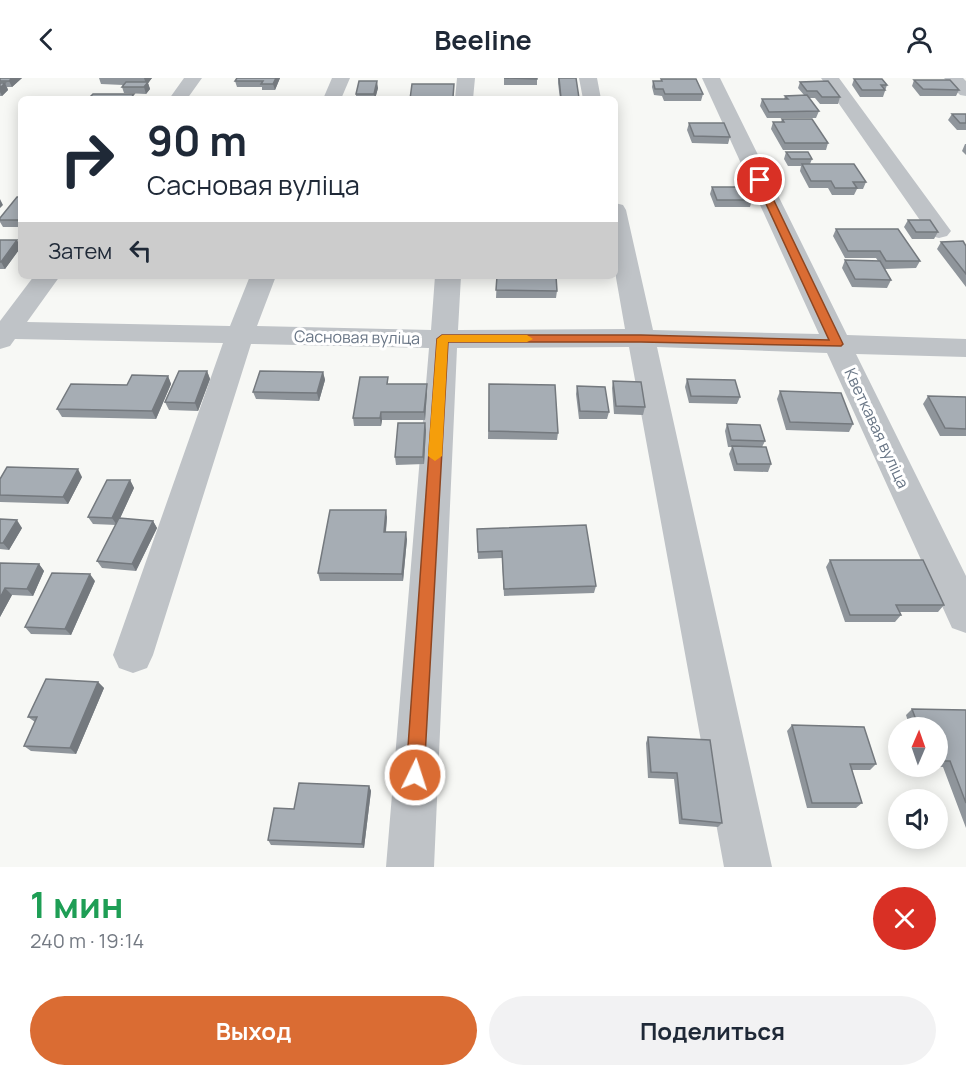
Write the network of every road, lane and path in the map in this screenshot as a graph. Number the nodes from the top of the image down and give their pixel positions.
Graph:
1 (193, 78) edge
2 (341, 78) edge
3 (466, 78) edge
4 (588, 78) edge
5 (711, 78) edge
6 (830, 78) edge
7 (953, 78) edge
8 (966, 91) edge
9 (180, 96) edge
10 (333, 96) edge
11 (464, 96) edge
12 (591, 96) edge
13 (618, 225) edge
14 (939, 231) edge
15 (45, 279) edge
16 (262, 279) edge
17 (448, 279) edge
18 (2, 334) edge
19 (240, 334) junction
20 (641, 338) junction
21 (442, 339) junction
22 (837, 344) junction
23 (966, 348) edge
24 (966, 616) edge
25 (133, 655) dead end
26 (410, 867) edge
27 (748, 867) edge

1 - 9 street
2 - 10 street
3 - 11 street
4 - 12 street
5 - 22 street, Кветкавая вуліца
6 - 14 street
7 - 8 street
13 - 20 street
15 - 18 street
16 - 19 street
17 - 21 street
18 - 19 street, Сасновая вуліца
19 - 21 street, Сасновая вуліца
19 - 25 street
20 - 21 street, Сасновая вуліца
20 - 22 street, Сасновая вуліца
20 - 27 street
21 - 26 street
22 - 23 street, Сасновая вуліца
22 - 24 street, Кветкавая вуліца

